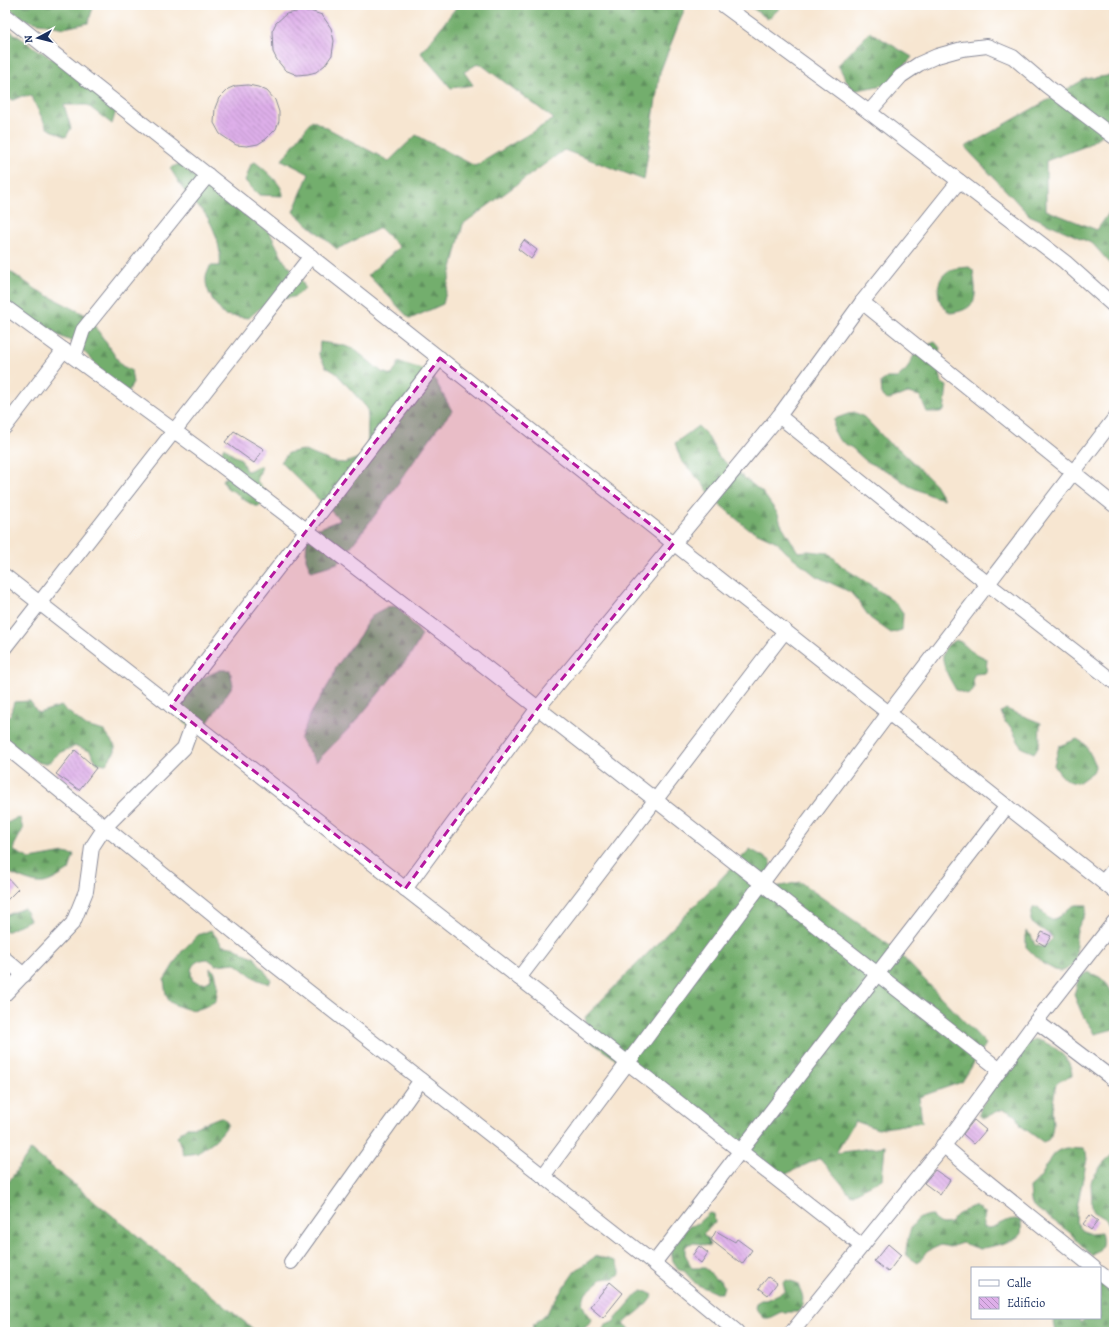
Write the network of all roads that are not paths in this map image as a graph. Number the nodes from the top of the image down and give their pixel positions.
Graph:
1 (723, 5) edge
2 (5, 15) edge
3 (869, 112) junction
4 (1114, 137) edge
5 (208, 176) junction
6 (959, 181) junction
7 (311, 256) junction
8 (862, 302) junction
9 (1114, 306) edge
10 (5, 307) edge
11 (69, 354) junction
12 (440, 358) junction
13 (779, 416) junction
14 (1114, 418) edge
15 (5, 427) edge
16 (174, 431) junction
17 (1074, 472) junction
18 (1114, 505) edge
19 (307, 530) junction
20 (674, 543) junction
21 (5, 576) edge
22 (988, 584) junction
23 (39, 603) junction
24 (785, 631) junction
25 (5, 647) edge
26 (1114, 682) edge
27 (171, 706) junction
28 (538, 708) junction
29 (889, 713) junction
30 (193, 723) junction
31 (5, 746) edge
32 (655, 800) junction
33 (1007, 806) junction
34 (105, 827) junction
35 (1114, 869) edge
36 (761, 883) junction
37 (1109, 886) edge
38 (405, 889) junction
39 (1114, 922) edge
40 (5, 959) edge
41 (877, 974) junction
42 (24, 975) junction
43 (519, 978) junction
44 (5, 994) edge
45 (1036, 1021) junction
46 (627, 1063) junction
47 (1000, 1070) junction
48 (421, 1080) junction
49 (1114, 1080) edge
50 (943, 1145) junction
51 (740, 1151) junction
52 (543, 1176) junction
53 (862, 1246) junction
54 (291, 1262) dead end
55 (654, 1263) junction
56 (1093, 1267) edge
57 (1101, 1274) edge
58 (1114, 1284) edge
59 (737, 1332) edge
60 (792, 1332) edge

1 - 3 street
2 - 5 street
3 - 4 street
3 - 6 street
5 - 7 street
5 - 11 street
6 - 8 street
6 - 9 street
7 - 12 street
7 - 16 street
8 - 13 street
8 - 17 street
10 - 11 street
11 - 15 street
11 - 16 street
12 - 19 street
12 - 20 street
13 - 20 street
13 - 22 street
14 - 17 street
16 - 19 street
16 - 23 street
17 - 18 street
17 - 22 street
19 - 27 street
19 - 28 street
20 - 24 street
20 - 28 street
21 - 23 street
22 - 26 street
22 - 29 street
23 - 25 street
23 - 27 street
24 - 29 street
24 - 32 street
27 - 30 street
28 - 32 street
28 - 38 street
29 - 33 street
29 - 36 street
30 - 34 street
30 - 38 street
31 - 34 street
32 - 36 street
32 - 43 street
33 - 37 street
33 - 41 street
34 - 42 street
34 - 48 street
35 - 37 street
36 - 41 street
36 - 46 street
38 - 43 street
39 - 45 street
40 - 42 street
41 - 47 street
41 - 51 street
42 - 44 street
43 - 46 street
45 - 47 street
45 - 49 street
46 - 51 street
46 - 52 street
47 - 50 street
48 - 52 street
48 - 54 street
50 - 53 street
50 - 56 street
51 - 53 street
51 - 55 street
52 - 55 street
53 - 60 street
55 - 59 street
57 - 58 street

